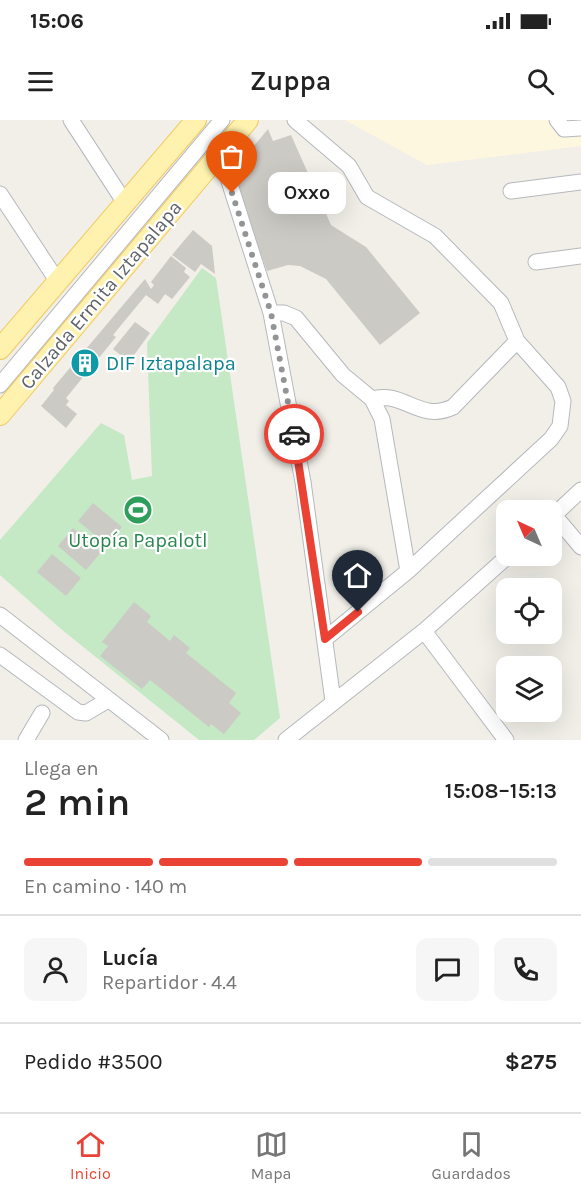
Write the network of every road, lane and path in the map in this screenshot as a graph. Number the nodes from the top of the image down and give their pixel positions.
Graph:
1 (71, 120) edge
2 (222, 120) edge
3 (248, 120) edge
4 (295, 120) edge
5 (557, 120) edge
6 (195, 121) edge
7 (581, 128) edge
8 (220, 153) junction
9 (581, 182) edge
10 (511, 191) dead end
11 (0, 194) edge
12 (125, 203) junction
13 (581, 256) edge
14 (536, 262) dead end
15 (58, 282) junction
16 (271, 313) junction
17 (517, 341) junction
18 (0, 349) edge
19 (0, 385) edge
20 (372, 399) junction
21 (0, 415) edge
22 (581, 490) edge
23 (562, 508) edge
24 (562, 526) edge
25 (581, 547) edge
26 (497, 566) edge
27 (408, 571) junction
28 (0, 615) edge
29 (424, 631) junction
30 (325, 639) junction
31 (0, 655) edge
32 (108, 700) junction
33 (333, 700) junction
34 (42, 713) dead end
35 (498, 737) edge
36 (26, 740) edge
37 (161, 740) edge
38 (286, 740) edge

1 - 12 street
2 - 19 street
3 - 8 main road, Calzada Ermita Iztapalapa
4 - 17 street
5 - 7 street
6 - 12 main road, Calzada Ermita Iztapalapa
8 - 16 street
8 - 21 main road, Calzada Ermita Iztapalapa
9 - 10 street
11 - 15 street
12 - 15 main road, Calzada Ermita Iztapalapa
13 - 14 street
15 - 18 main road, Calzada Ermita Iztapalapa
16 - 20 street
16 - 30 street
17 - 20 street
17 - 27 street
20 - 27 street
22 - 23 street
24 - 25 street
26 - 29 street
27 - 30 street
28 - 32 street
29 - 33 street
29 - 35 street
30 - 33 street
31 - 32 street
32 - 37 street
33 - 38 street
34 - 36 street

